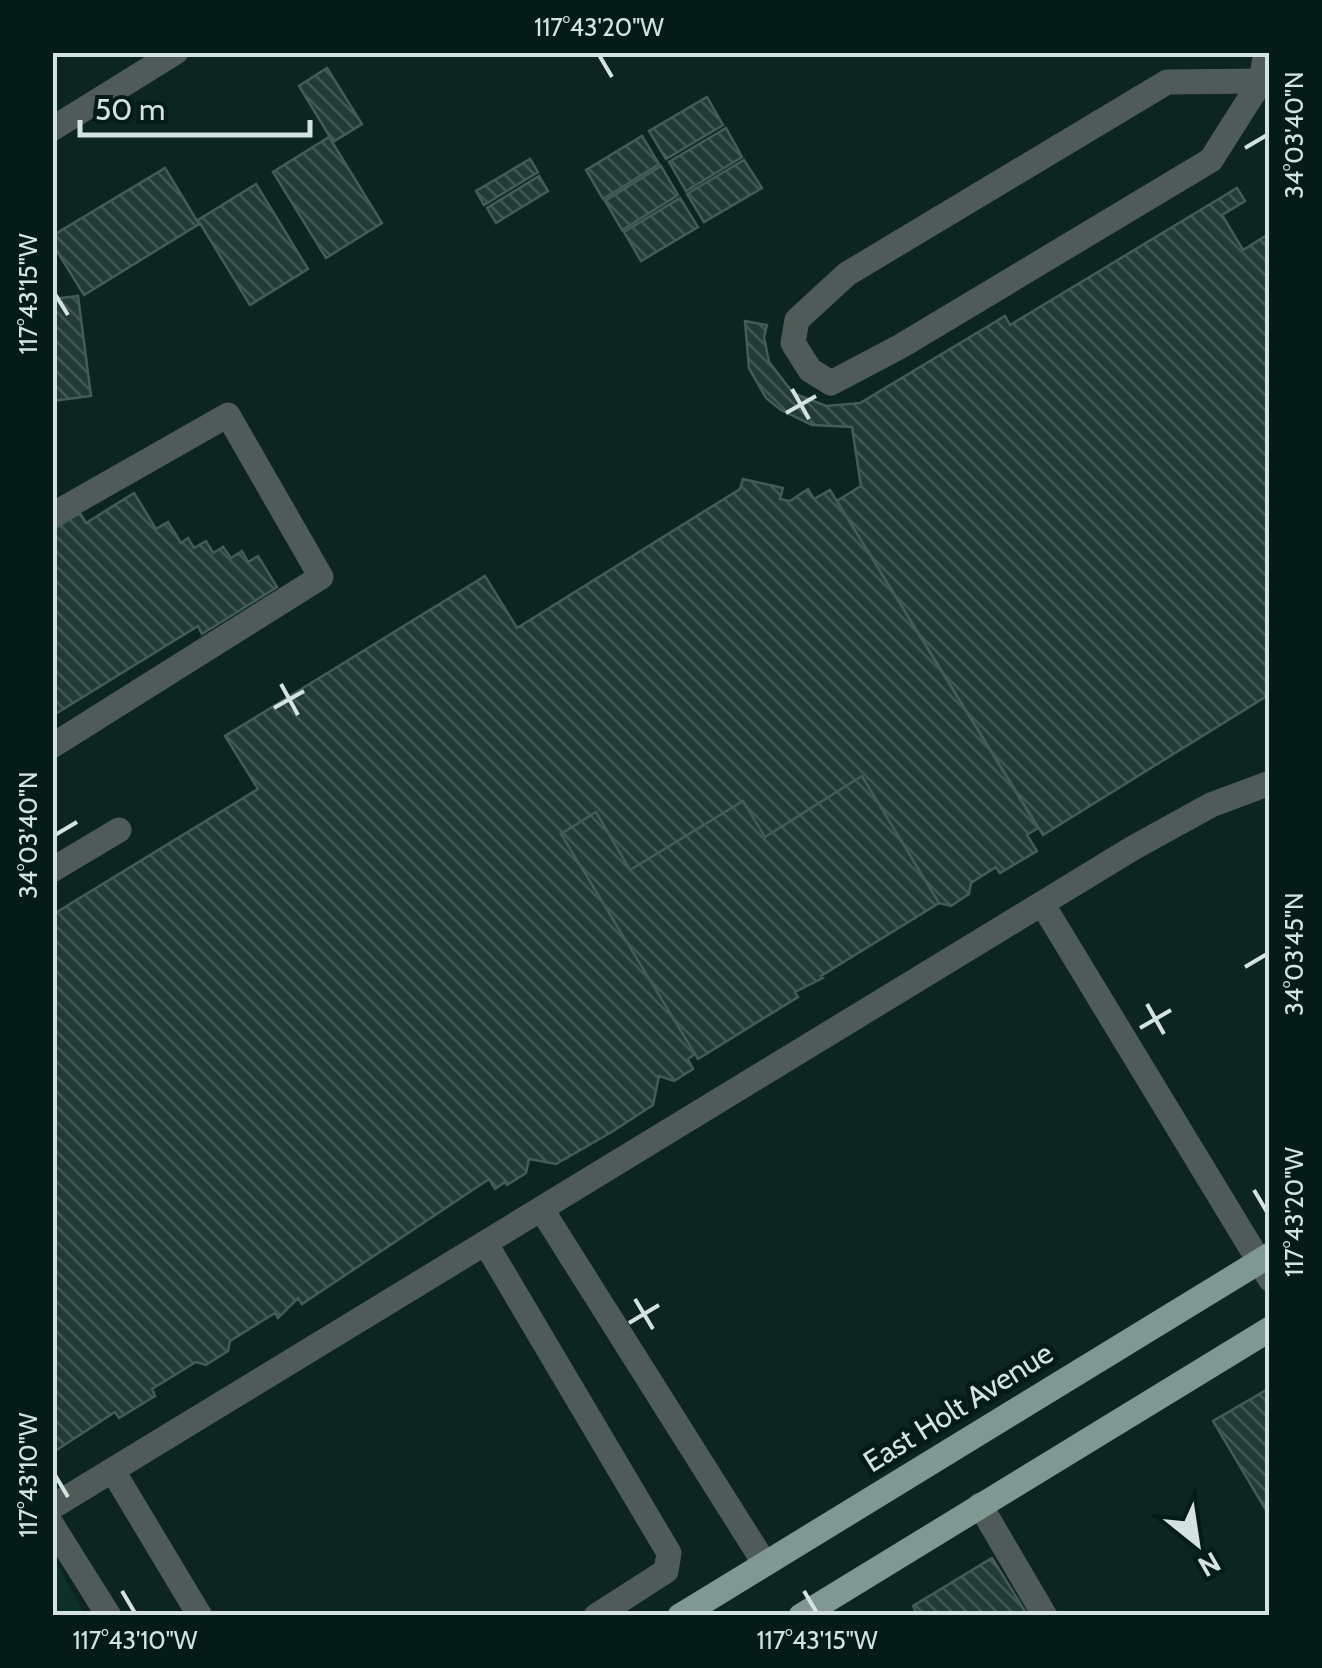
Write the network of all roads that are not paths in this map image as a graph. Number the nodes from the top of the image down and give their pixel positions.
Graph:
1 (176, 52) edge
2 (1243, 52) edge
3 (1266, 52) edge
4 (1267, 86) edge
5 (52, 129) edge
6 (52, 515) edge
7 (52, 746) edge
8 (1270, 782) edge
9 (119, 830) dead end
10 (52, 870) edge
11 (1043, 905) junction
12 (542, 1210) junction
13 (486, 1244) junction
14 (1266, 1265) edge
15 (1270, 1330) edge
16 (113, 1471) junction
17 (980, 1505) junction
18 (52, 1507) edge
19 (52, 1525) edge
20 (765, 1564) junction
21 (109, 1616) edge
22 (200, 1616) edge
23 (596, 1616) edge
24 (680, 1616) edge
25 (801, 1616) edge
26 (1044, 1616) edge

1 - 5 lane
2 - 4 lane
3 - 4 lane
4 - 4 lane
6 - 7 lane
8 - 11 lane
9 - 10 lane
11 - 12 lane
11 - 14 lane
12 - 13 lane
12 - 20 lane
13 - 16 lane
13 - 23 lane
14 - 20 main road, East Holt Avenue
15 - 17 main road
16 - 18 lane
16 - 22 lane
17 - 25 main road
17 - 26 lane
19 - 21 lane
20 - 24 main road, East Holt Avenue

